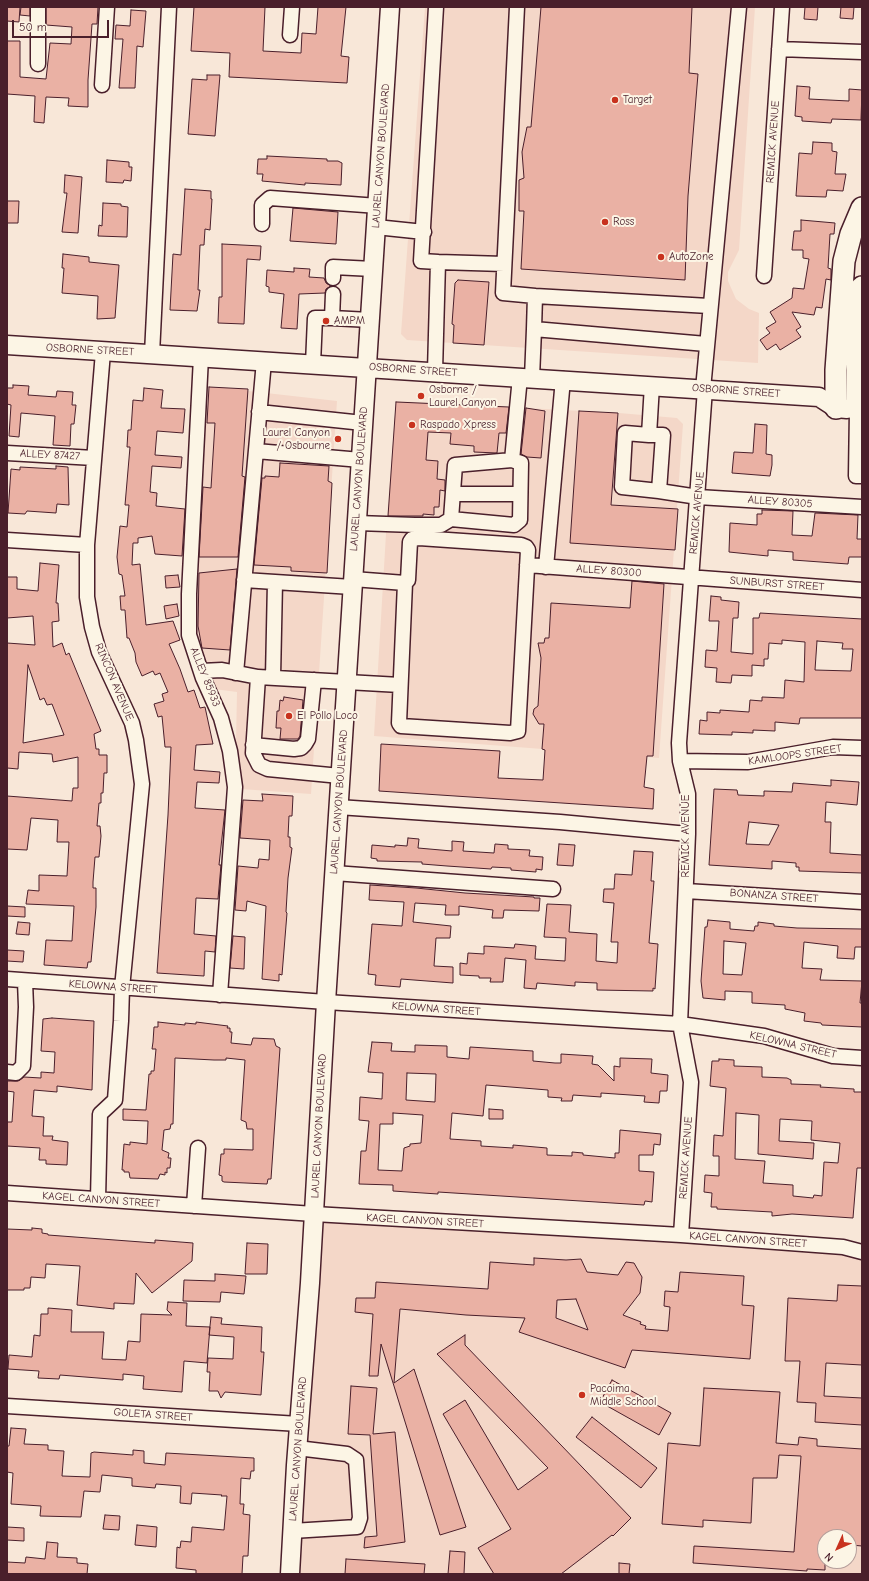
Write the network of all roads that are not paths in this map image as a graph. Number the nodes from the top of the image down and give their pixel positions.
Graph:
1 (38, 7) edge
2 (107, 7) edge
3 (169, 7) edge
4 (292, 7) edge
5 (390, 7) edge
6 (436, 7) edge
7 (517, 7) edge
8 (739, 7) edge
9 (782, 7) edge
10 (290, 35) dead end
11 (779, 50) junction
12 (862, 52) edge
13 (38, 64) dead end
14 (102, 85) dead end
15 (378, 206) junction
16 (862, 208) edge
17 (262, 224) dead end
18 (376, 227) junction
19 (424, 232) junction
20 (438, 262) junction
21 (504, 264) junction
22 (373, 269) junction
23 (764, 276) dead end
24 (333, 278) dead end
25 (862, 287) edge
26 (332, 294) dead end
27 (535, 296) junction
28 (709, 306) junction
29 (332, 318) junction
30 (370, 320) junction
31 (534, 329) junction
32 (706, 344) junction
33 (7, 345) edge
34 (103, 352) junction
35 (152, 354) junction
36 (201, 357) junction
37 (264, 361) junction
38 (313, 364) junction
39 (367, 367) junction
40 (435, 371) junction
41 (526, 377) junction
42 (563, 379) junction
43 (652, 385) junction
44 (704, 389) junction
45 (860, 389) edge
46 (827, 392) junction
47 (836, 408) joint
48 (860, 409) edge
49 (259, 412) junction
50 (363, 423) junction
51 (650, 434) junction
52 (860, 446) edge
53 (256, 451) junction
54 (7, 453) edge
55 (94, 458) junction
56 (361, 460) junction
57 (512, 460) junction
58 (862, 476) edge
59 (659, 491) junction
60 (453, 494) junction
61 (520, 494) junction
62 (698, 497) junction
63 (862, 507) edge
64 (451, 519) junction
65 (357, 523) junction
66 (7, 540) edge
67 (87, 545) junction
68 (527, 565) junction
69 (546, 567) junction
70 (691, 578) junction
71 (244, 580) junction
72 (275, 582) junction
73 (353, 583) junction
74 (405, 583) junction
75 (862, 590) edge
76 (201, 671) junction
77 (236, 673) junction
78 (258, 677) junction
79 (273, 677) junction
80 (314, 680) junction
81 (346, 682) junction
82 (400, 685) junction
83 (253, 745) junction
84 (862, 748) edge
85 (680, 761) junction
86 (340, 776) junction
87 (338, 807) junction
88 (688, 834) junction
89 (334, 873) junction
90 (553, 889) dead end
91 (686, 891) junction
92 (862, 902) edge
93 (7, 979) edge
94 (25, 981) junction
95 (122, 988) junction
96 (220, 995) junction
97 (326, 1002) junction
98 (680, 1024) junction
99 (862, 1058) edge
100 (7, 1072) edge
101 (198, 1148) dead end
102 (7, 1193) edge
103 (98, 1199) junction
104 (194, 1206) junction
105 (314, 1214) junction
106 (681, 1235) junction
107 (862, 1252) edge
108 (7, 1406) edge
109 (299, 1424) junction
110 (297, 1448) junction
111 (292, 1531) junction
112 (290, 1574) edge

1 - 13 street
2 - 14 street
3 - 35 street
4 - 10 street
5 - 15 main road, LAUREL CANYON BOULEVARD
6 - 19 street
7 - 21 street
8 - 28 street, REMICK AVENUE
9 - 11 street, REMICK AVENUE
11 - 12 street
11 - 23 street, REMICK AVENUE
15 - 17 street
15 - 18 main road, LAUREL CANYON BOULEVARD
16 - 46 highway
18 - 19 street
18 - 22 main road, LAUREL CANYON BOULEVARD
19 - 20 street
20 - 21 street
20 - 40 street
21 - 27 street
22 - 24 street
22 - 30 main road, LAUREL CANYON BOULEVARD
25 - 45 highway
26 - 29 street
27 - 28 street
27 - 31 street
28 - 32 street, REMICK AVENUE
29 - 30 street
29 - 38 street
30 - 39 main road, LAUREL CANYON BOULEVARD
31 - 32 street
31 - 41 street
32 - 44 street, REMICK AVENUE
33 - 34 main road, OSBORNE STREET
34 - 35 main road, OSBORNE STREET
34 - 55 street, RINCON AVENUE
35 - 36 main road, OSBORNE STREET
36 - 37 main road, OSBORNE STREET
36 - 76 street, ALLEY 85933
37 - 38 main road, OSBORNE STREET
37 - 49 street
38 - 39 main road, OSBORNE STREET
39 - 40 main road, OSBORNE STREET
39 - 50 main road, LAUREL CANYON BOULEVARD
40 - 41 main road, OSBORNE STREET
41 - 42 main road, OSBORNE STREET
41 - 57 street
42 - 43 main road, OSBORNE STREET
42 - 69 street
43 - 44 main road, OSBORNE STREET
43 - 51 street
44 - 46 main road, OSBORNE STREET
44 - 62 street, REMICK AVENUE
45 - 46 main road, OSBORNE STREET
45 - 48 highway
46 - 47 highway
47 - 48 main road
48 - 52 street
49 - 50 street
49 - 53 street
50 - 56 main road, LAUREL CANYON BOULEVARD
51 - 59 street
51 - 59 street, ALLEY 80305
52 - 58 street
53 - 56 street
53 - 71 street
54 - 55 street, ALLEY 87427
55 - 67 street, RINCON AVENUE
56 - 65 main road, LAUREL CANYON BOULEVARD
57 - 60 street
57 - 61 street
59 - 62 street, ALLEY 80305
60 - 61 street
60 - 64 street
61 - 64 street
62 - 63 street, ALLEY 80305
62 - 70 street, REMICK AVENUE
64 - 65 street
65 - 73 main road, LAUREL CANYON BOULEVARD
66 - 67 street
67 - 95 street, RINCON AVENUE
68 - 69 street, ALLEY 80300
68 - 74 street
68 - 82 street
69 - 70 street, ALLEY 80300
70 - 75 street, SUNBURST STREET
70 - 85 street, REMICK AVENUE
71 - 72 street
71 - 77 street
72 - 73 street
72 - 79 street
73 - 74 street
73 - 81 main road, LAUREL CANYON BOULEVARD
74 - 82 street
76 - 77 street
76 - 96 street, ALLEY 85933
77 - 78 street
78 - 79 street
78 - 83 street
79 - 80 street
80 - 81 street
80 - 83 street
81 - 82 street
81 - 86 main road, LAUREL CANYON BOULEVARD
83 - 86 street
84 - 85 street, KAMLOOPS STREET
85 - 88 street, REMICK AVENUE
86 - 87 main road, LAUREL CANYON BOULEVARD
87 - 88 street
87 - 89 main road, LAUREL CANYON BOULEVARD
88 - 91 street, REMICK AVENUE
89 - 90 street
89 - 97 main road, LAUREL CANYON BOULEVARD
91 - 92 street, BONANZA STREET
91 - 98 street, REMICK AVENUE
93 - 94 street, KELOWNA STREET
94 - 95 street, KELOWNA STREET
94 - 100 street
95 - 96 street, KELOWNA STREET
95 - 103 street, RINCON AVENUE
96 - 97 street, KELOWNA STREET
97 - 98 street, KELOWNA STREET
97 - 105 main road, LAUREL CANYON BOULEVARD
98 - 99 street, KELOWNA STREET
98 - 106 street, REMICK AVENUE
101 - 104 street
102 - 103 street, KAGEL CANYON STREET
103 - 104 street, KAGEL CANYON STREET
104 - 105 street, KAGEL CANYON STREET
105 - 106 street, KAGEL CANYON STREET
105 - 109 main road, LAUREL CANYON BOULEVARD
106 - 107 street, KAGEL CANYON STREET
108 - 109 street, GOLETA STREET
109 - 110 main road, LAUREL CANYON BOULEVARD
110 - 111 main road, LAUREL CANYON BOULEVARD
110 - 111 street
111 - 112 main road, LAUREL CANYON BOULEVARD

